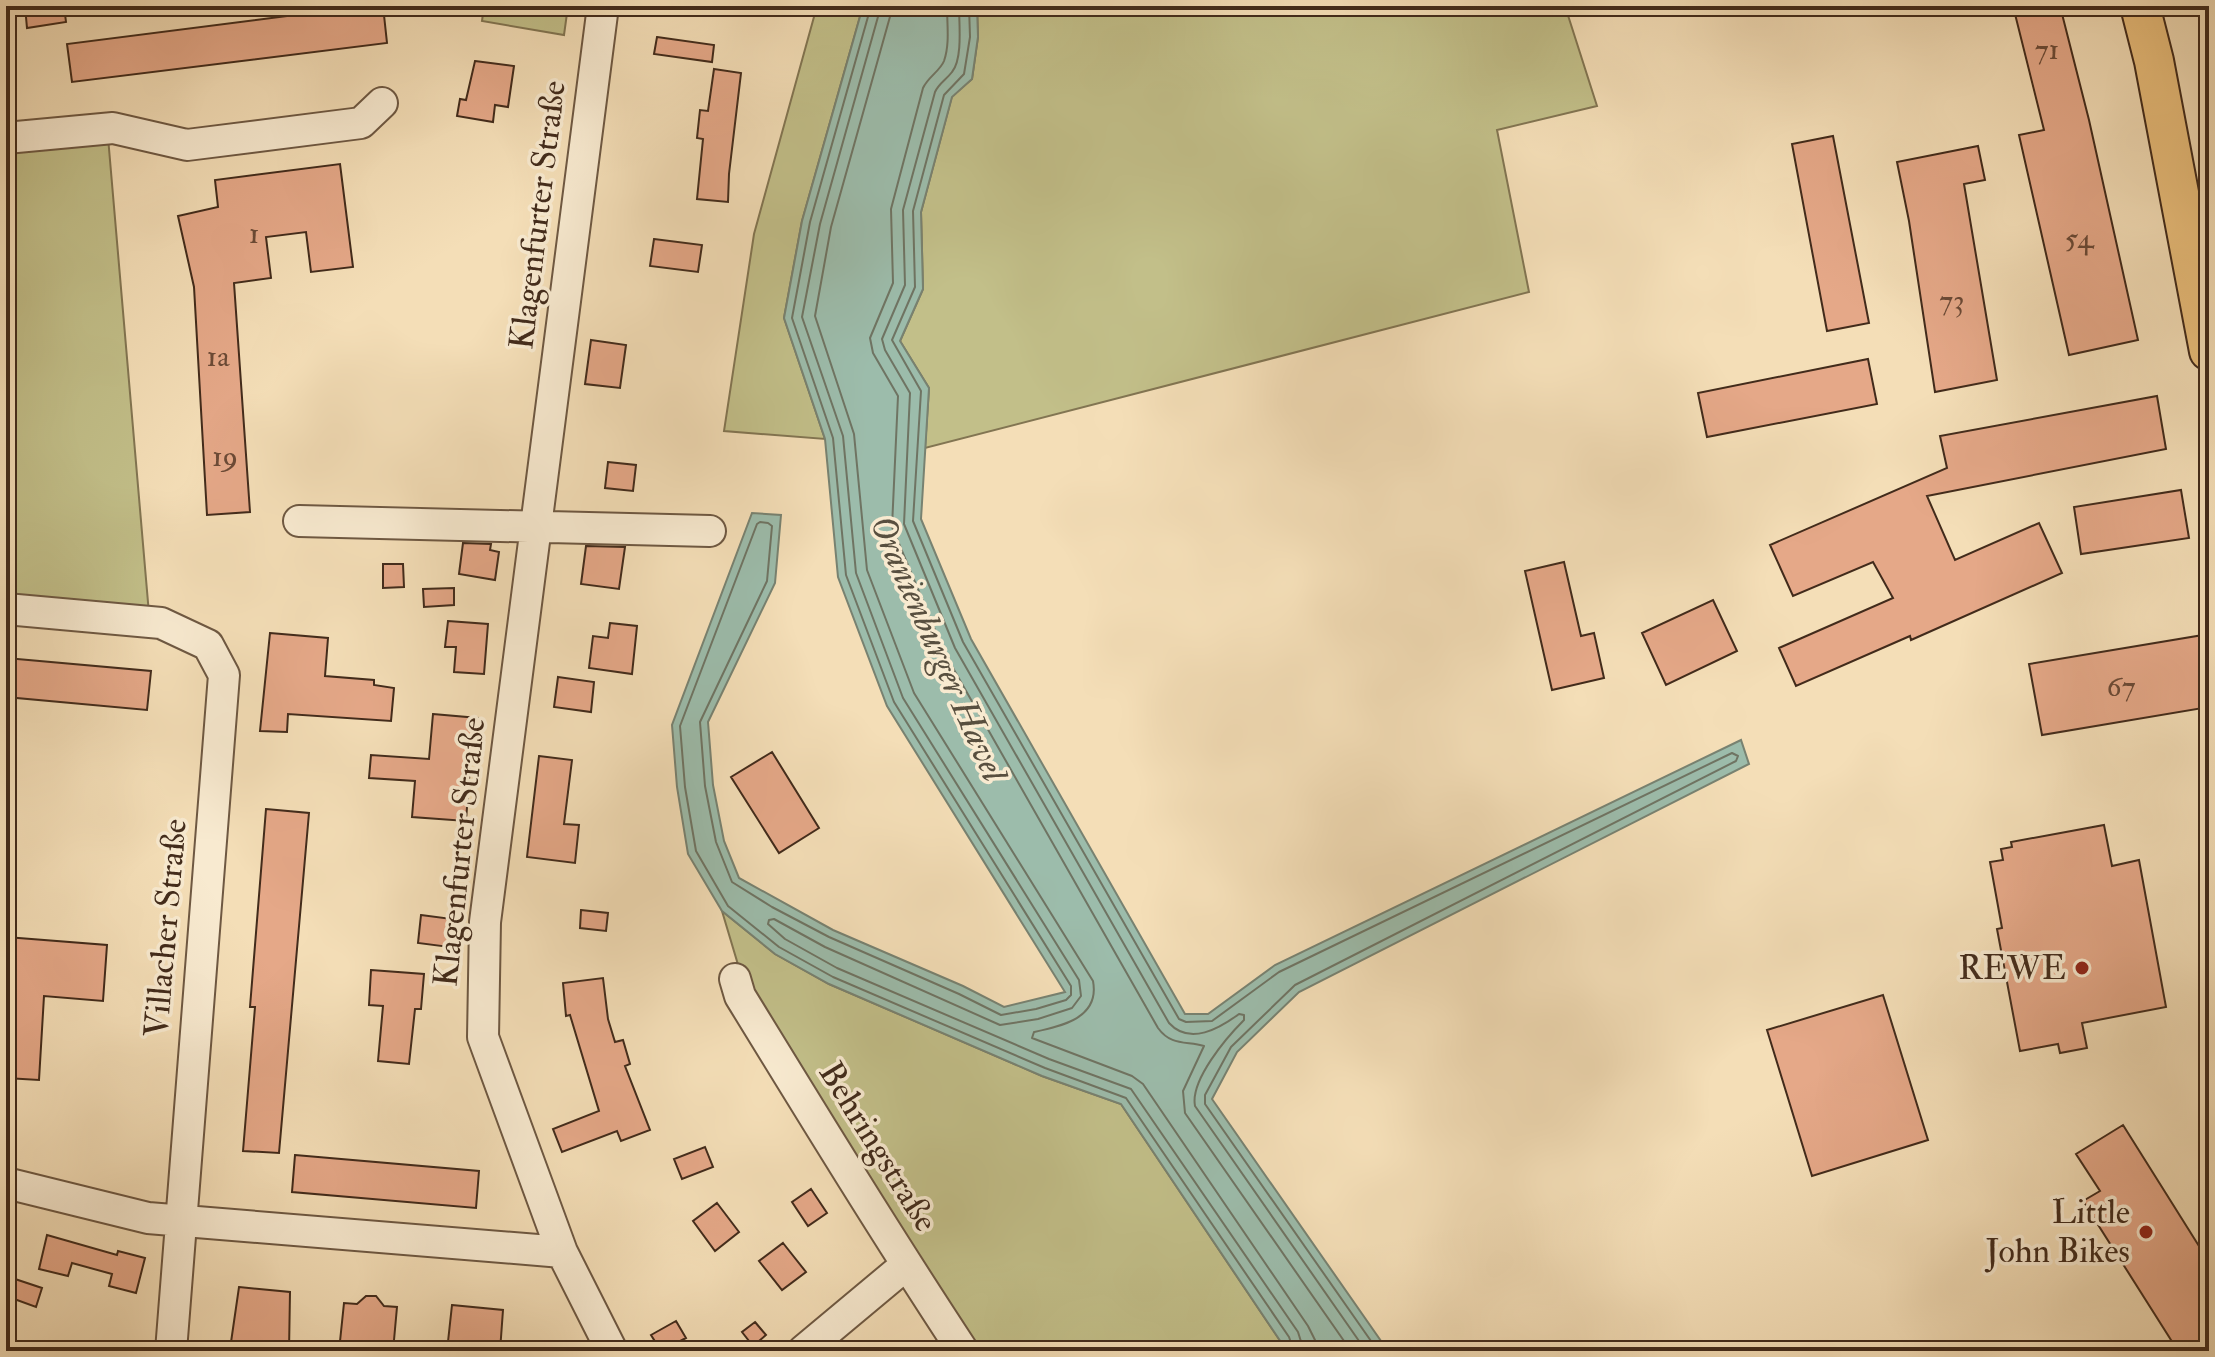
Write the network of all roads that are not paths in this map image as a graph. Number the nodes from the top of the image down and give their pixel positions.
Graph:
1 (603, 6) edge
2 (2140, 6) edge
3 (382, 103) dead end
4 (6, 138) edge
5 (2209, 351) edge
6 (299, 521) dead end
7 (536, 528) junction
8 (710, 531) dead end
9 (6, 582) edge
10 (6, 609) edge
11 (735, 979) dead end
12 (6, 1183) edge
13 (181, 1221) junction
14 (562, 1252) junction
15 (906, 1265) junction
16 (171, 1351) edge
17 (612, 1351) edge
18 (803, 1351) edge
19 (963, 1351) edge

1 - 7 street, Klagenfurter Straße
2 - 5 main road
3 - 4 street
6 - 7 street
7 - 8 street
7 - 14 street, Klagenfurter Straße
9 - 10 street
10 - 13 street, Villacher Straße
11 - 15 street, Behringstraße
12 - 13 street
13 - 14 street
13 - 16 street, Villacher Straße
14 - 17 street, Klagenfurter Straße
15 - 18 street
15 - 19 street, Behringstraße

